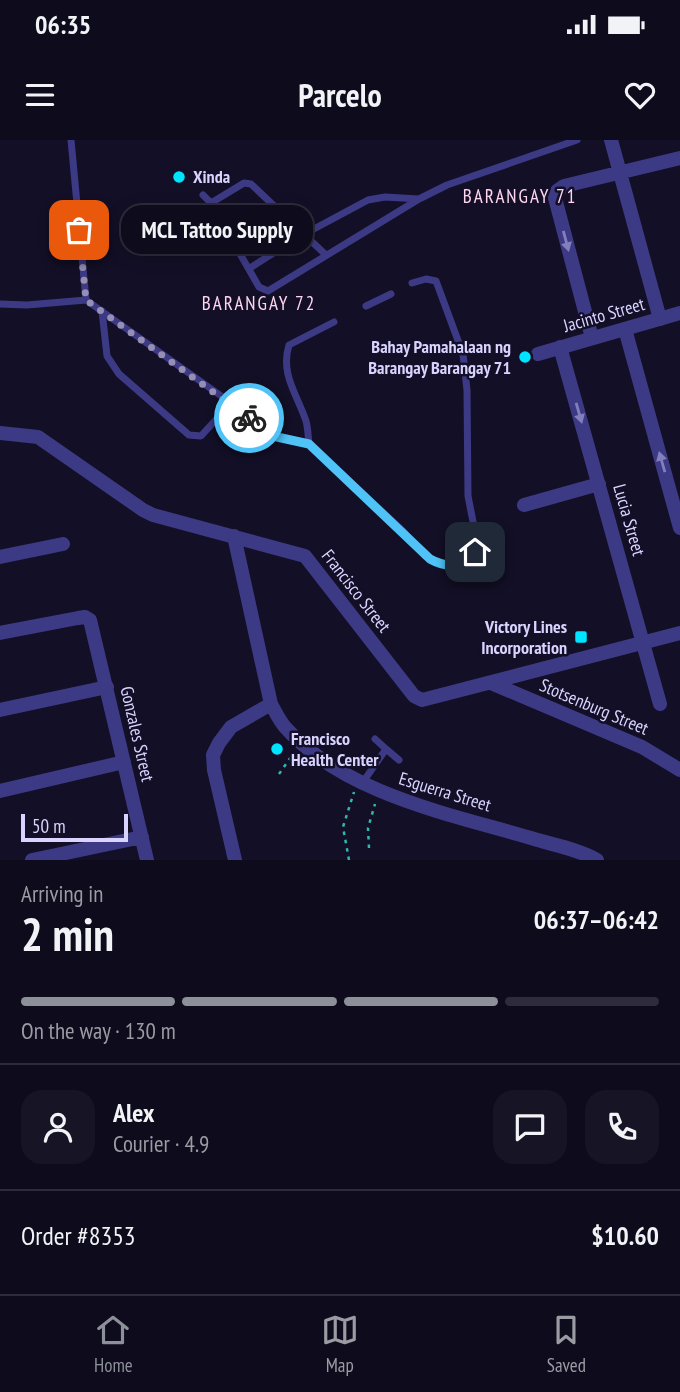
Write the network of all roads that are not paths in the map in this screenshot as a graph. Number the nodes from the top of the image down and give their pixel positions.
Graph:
1 (71, 140) edge
2 (577, 140) edge
3 (611, 140) edge
4 (680, 158) edge
5 (619, 172) junction
6 (203, 195) dead end
7 (419, 199) junction
8 (211, 203) junction
9 (273, 205) junction
10 (230, 235) junction
11 (304, 235) junction
12 (326, 255) junction
13 (250, 268) junction
14 (412, 283) dead end
15 (391, 294) dead end
16 (86, 300) junction
17 (0, 304) edge
18 (366, 306) dead end
19 (102, 311) junction
20 (680, 313) edge
21 (660, 319) junction
22 (334, 322) dead end
23 (625, 329) junction
24 (592, 338) junction
25 (560, 347) junction
26 (538, 354) dead end
27 (231, 403) junction
28 (0, 433) edge
29 (309, 444) junction
30 (598, 484) junction
31 (524, 505) dead end
32 (680, 528) edge
33 (234, 536) junction
34 (63, 544) dead end
35 (0, 557) edge
36 (0, 633) edge
37 (680, 633) edge
38 (643, 643) junction
39 (491, 683) junction
40 (107, 687) junction
41 (271, 704) junction
42 (660, 704) dead end
43 (0, 710) edge
44 (375, 739) dead end
45 (386, 749) junction
46 (399, 760) dead end
47 (124, 762) junction
48 (680, 770) edge
49 (361, 781) junction
50 (0, 791) edge
51 (142, 837) junction
52 (32, 860) edge
53 (147, 860) edge
54 (235, 860) edge
55 (597, 860) edge

1 - 16 lane
2 - 7 lane
3 - 5 street
4 - 5 street
5 - 21 street
5 -> 24 street
6 - 8 lane
7 - 11 lane
7 - 12 lane
8 - 9 lane
8 - 10 lane
9 - 10 lane
9 - 11 lane
10 - 13 lane
11 - 12 lane
11 - 13 lane
12 - 13 lane
14 - 29 lane
15 - 18 lane
16 - 17 lane
16 - 19 lane
19 - 27 lane
19 - 27 lane
20 - 21 street, Jacinto Street
21 - 23 street, Jacinto Street
22 - 29 lane
23 - 24 street, Jacinto Street
32 -> 23 street
24 - 25 street, Jacinto Street
25 - 26 street, Jacinto Street
25 -> 30 street, Lucia Street
27 - 29 lane
28 - 33 street, Francisco Street
30 - 31 street
30 - 38 street, Lucia Street
33 - 39 street, Francisco Street
33 - 41 street, Esguerra Street
34 - 35 street
36 - 40 street, Gonzales Street
37 - 38 street, Francisco Street
38 - 39 street, Francisco Street
38 - 42 street, Lucia Street
39 - 48 street, Stotsenburg Street
40 - 43 street
40 - 47 street, Gonzales Street
41 - 49 street, Esguerra Street
41 - 54 street
44 - 45 lane
45 - 46 lane
45 - 49 lane
47 - 50 street
47 - 51 street, Gonzales Street
49 - 55 street, Esguerra Street
51 - 52 street
51 - 53 street, Gonzales Street

